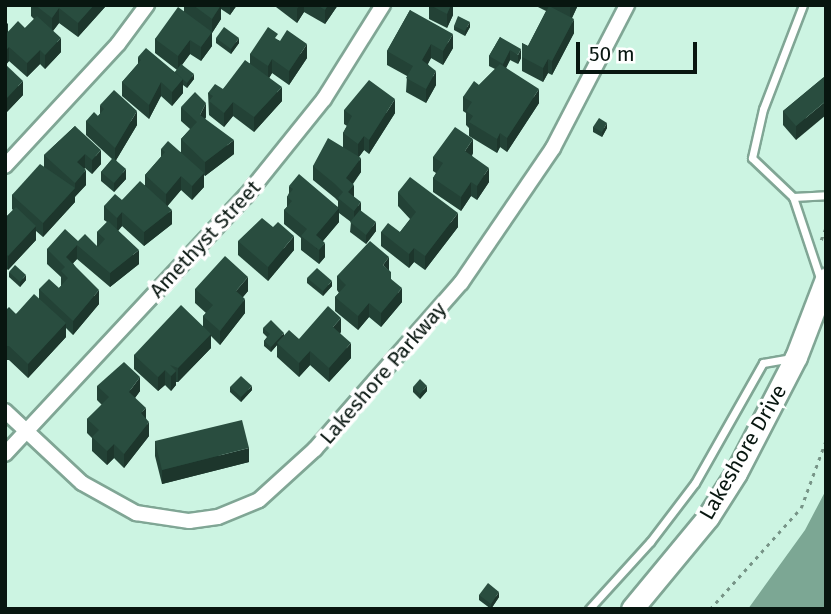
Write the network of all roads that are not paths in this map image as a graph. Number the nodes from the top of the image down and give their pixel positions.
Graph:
1 (147, 5) edge
2 (383, 5) edge
3 (626, 5) edge
4 (803, 5) edge
5 (5, 166) edge
6 (826, 195) edge
7 (793, 197) junction
8 (824, 283) edge
9 (796, 357) junction
10 (5, 411) edge
11 (27, 431) junction
12 (5, 454) edge
13 (589, 609) edge
14 (632, 609) edge

1 - 5 street
2 - 11 street, Amethyst Street
3 - 11 street, Lakeshore Parkway
4 - 7 lane
6 - 7 lane
7 - 8 lane
8 - 9 street, Lakeshore Drive
9 - 13 lane
9 - 14 street, Lakeshore Drive
10 - 11 street, Lakeshore Parkway
11 - 12 street, Amethyst Street

